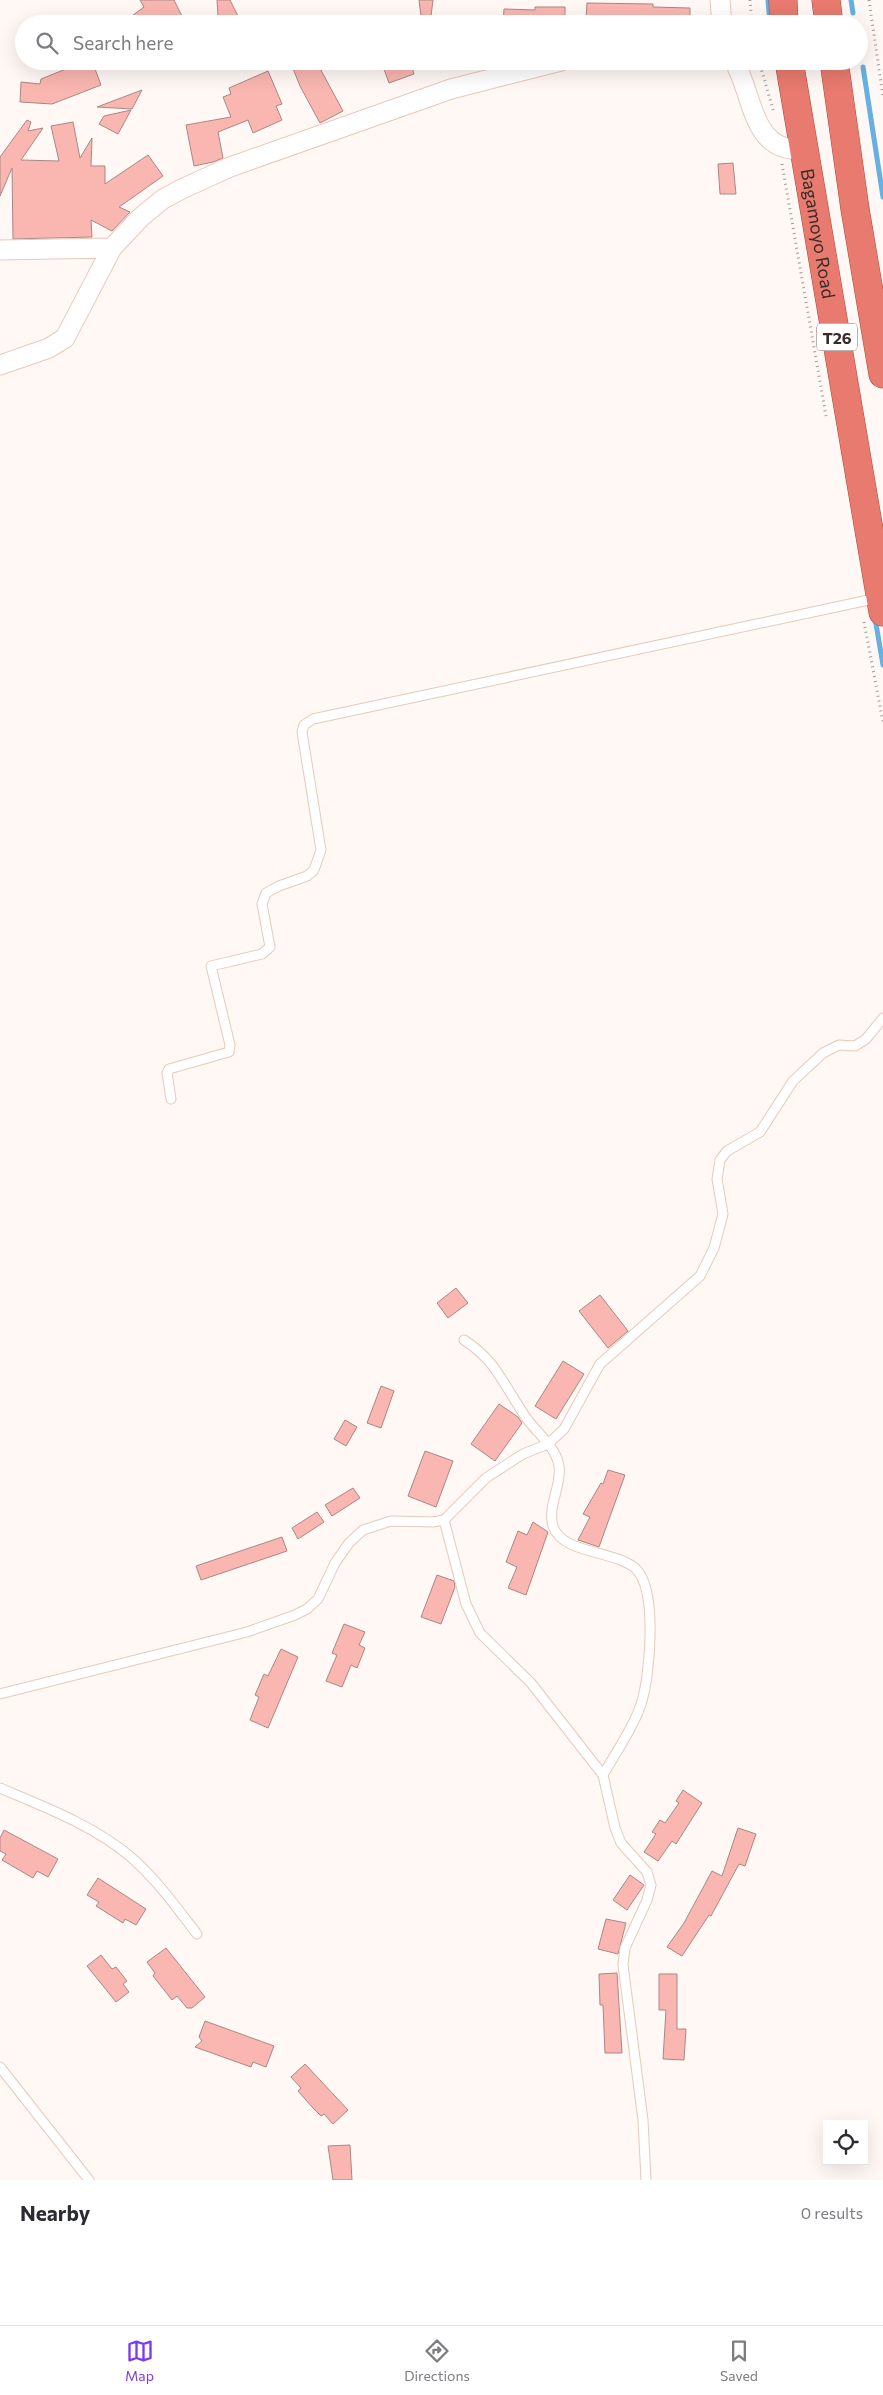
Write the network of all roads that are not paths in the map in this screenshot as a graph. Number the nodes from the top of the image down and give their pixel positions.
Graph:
1 (706, 0) edge
2 (783, 0) edge
3 (826, 0) edge
4 (721, 13) edge
5 (784, 15) edge
6 (828, 15) edge
7 (526, 70) edge
8 (737, 70) edge
9 (791, 70) edge
10 (835, 70) edge
11 (805, 149) junction
12 (112, 248) junction
13 (0, 250) edge
14 (0, 365) edge
15 (883, 374) edge
16 (882, 605) edge
17 (883, 1018) edge
18 (171, 1099) dead end
19 (464, 1340) dead end
20 (548, 1444) junction
21 (444, 1520) junction
22 (0, 1694) edge
23 (603, 1775) junction
24 (0, 1788) edge
25 (197, 1934) dead end
26 (0, 2067) edge
27 (89, 2180) edge
28 (646, 2180) edge

1 - 4 street
2 - 5 highway
3 - 6 highway
7 - 12 street
8 - 11 street
9 - 11 highway, Bagamoyo Road / T26
10 - 15 highway, T26
11 - 16 highway, Bagamoyo Road / T26
12 - 13 street
12 - 14 street
16 - 18 lane
17 - 20 lane
19 - 20 lane
20 - 21 lane
20 - 23 lane
21 - 22 lane
21 - 23 lane
23 - 28 lane
24 - 25 lane
26 - 27 lane

